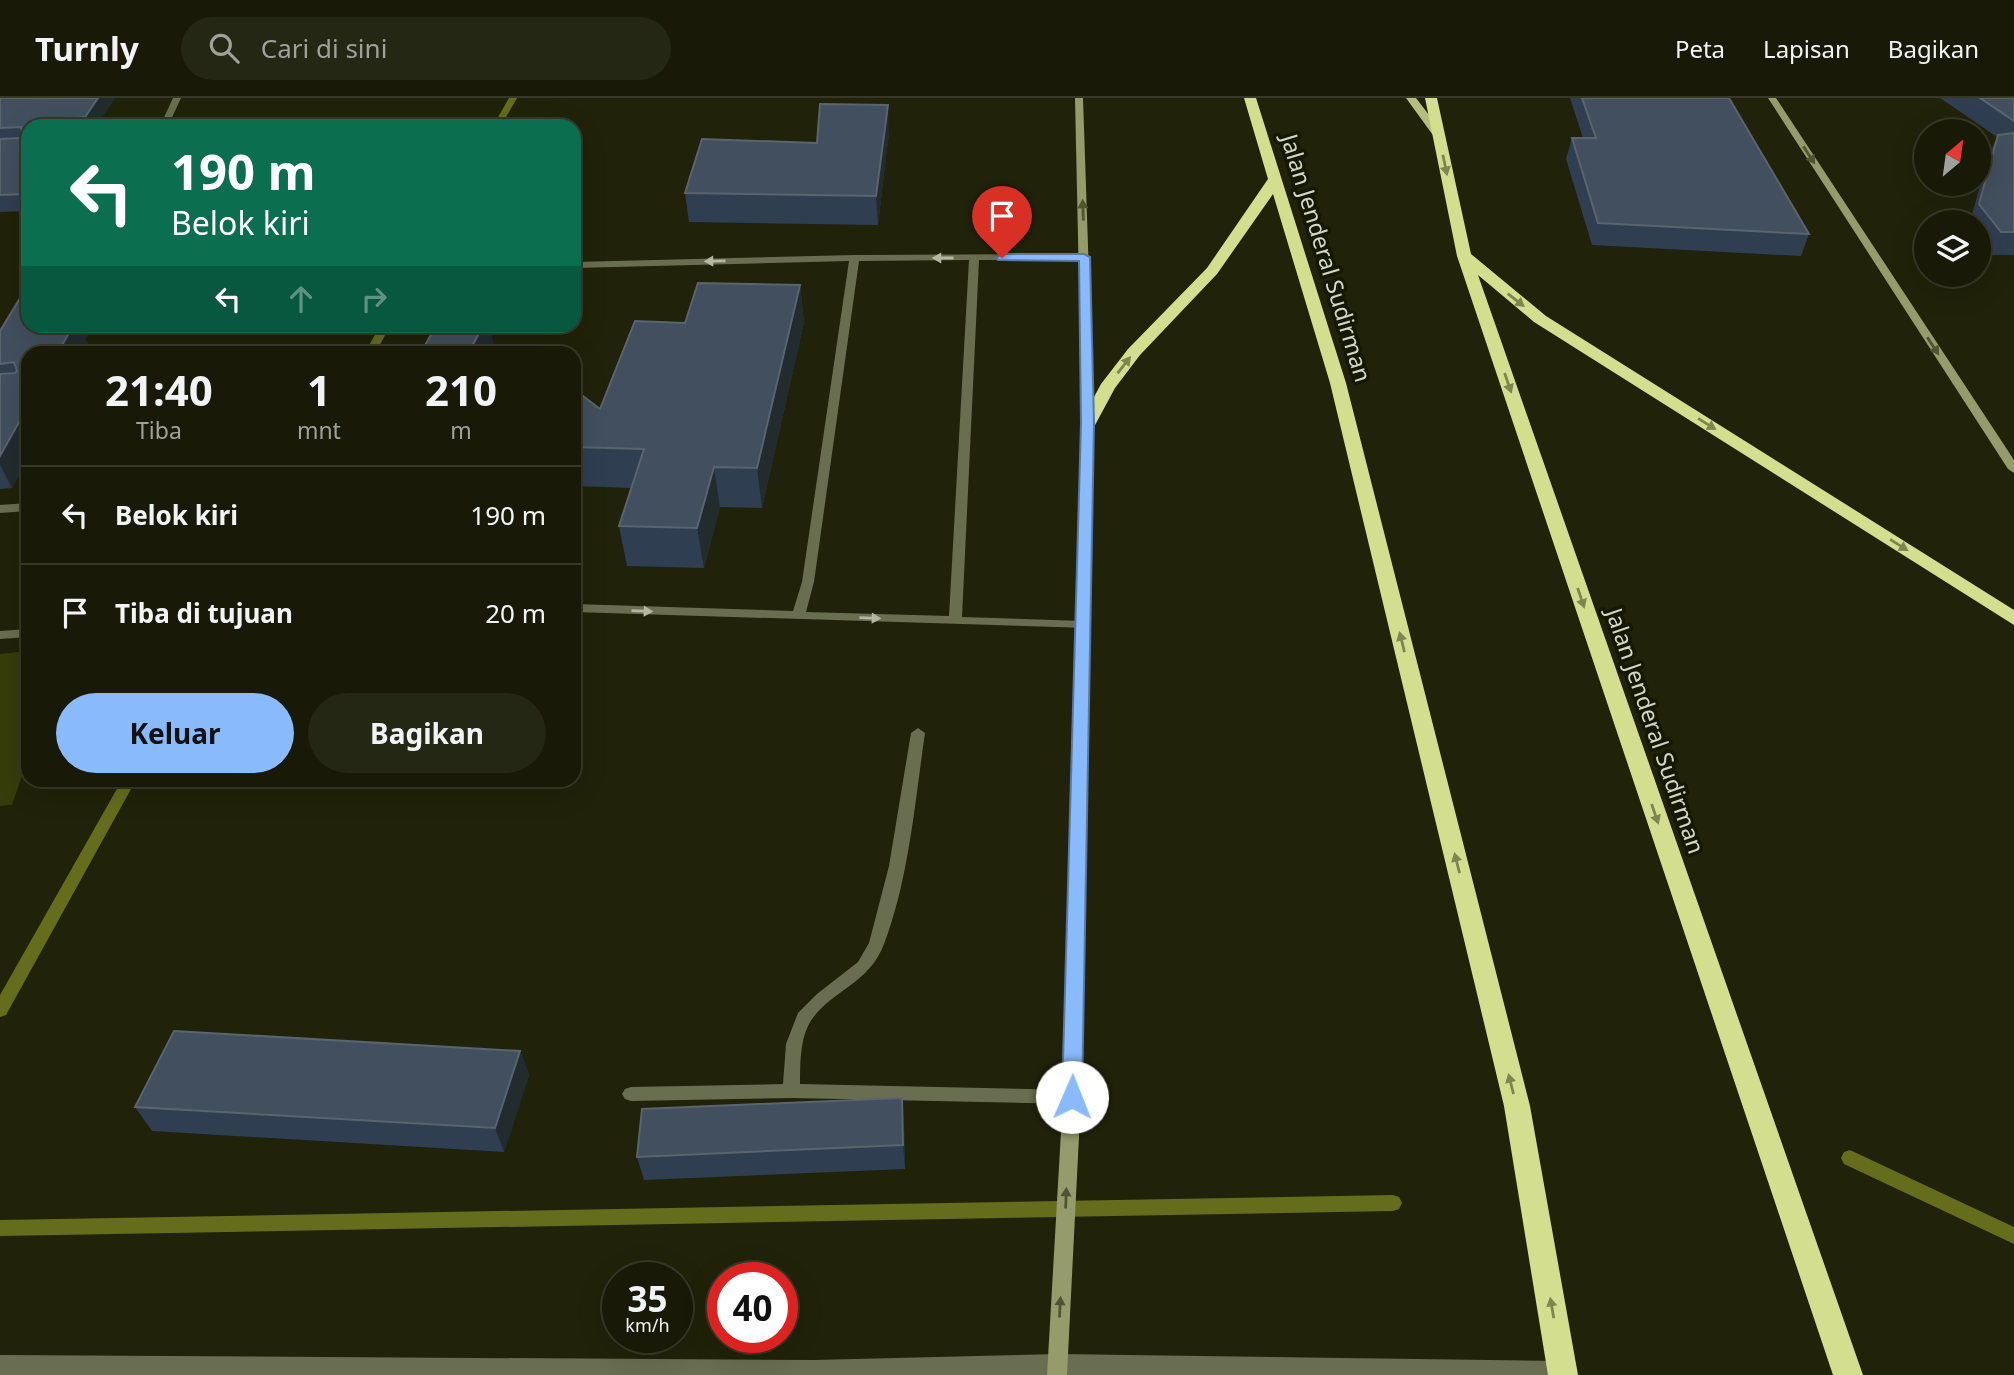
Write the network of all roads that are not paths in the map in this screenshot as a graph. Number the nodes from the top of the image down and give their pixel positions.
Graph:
1 (177, 98) edge
2 (1079, 98) edge
3 (1411, 98) edge
4 (1432, 98) edge
5 (1772, 98) edge
6 (1254, 103) edge
7 (167, 119) edge
8 (1439, 136) junction
9 (1274, 180) junction
10 (1464, 256) junction
11 (1084, 257) junction
12 (854, 258) junction
13 (974, 258) junction
14 (581, 265) edge
15 (1088, 423) junction
16 (2014, 469) edge
17 (21, 508) edge
18 (0, 509) edge
19 (581, 608) edge
20 (797, 615) junction
21 (2014, 619) edge
22 (955, 621) junction
23 (1083, 625) junction
24 (21, 634) edge
25 (0, 635) edge
26 (918, 733) dead end
27 (792, 1091) junction
28 (631, 1094) dead end
29 (1072, 1097) junction
30 (0, 1365) edge
31 (1057, 1369) edge
32 (1563, 1373) edge
33 (1848, 1375) edge

1 - 7 street
11 -> 2 street
3 - 8 main road
4 - 8 highway, Jalan Jenderal Sudirman
5 -> 16 street
6 - 9 highway, Jalan Jenderal Sudirman
8 -> 10 highway, Jalan Jenderal Sudirman
15 -> 9 highway
32 -> 9 highway, Jalan Jenderal Sudirman
10 -> 21 highway
10 -> 33 highway, Jalan Jenderal Sudirman
11 - 13 street
11 - 15 street
13 -> 12 street
12 -> 14 street
12 - 20 street
13 - 22 street
15 - 23 street
17 - 18 street
19 -> 20 street
20 -> 22 street
22 - 23 street
23 - 29 street
24 - 25 street
26 - 27 street
27 - 28 street
27 - 29 street
31 -> 29 street
30 - 31 street
31 - 32 street

